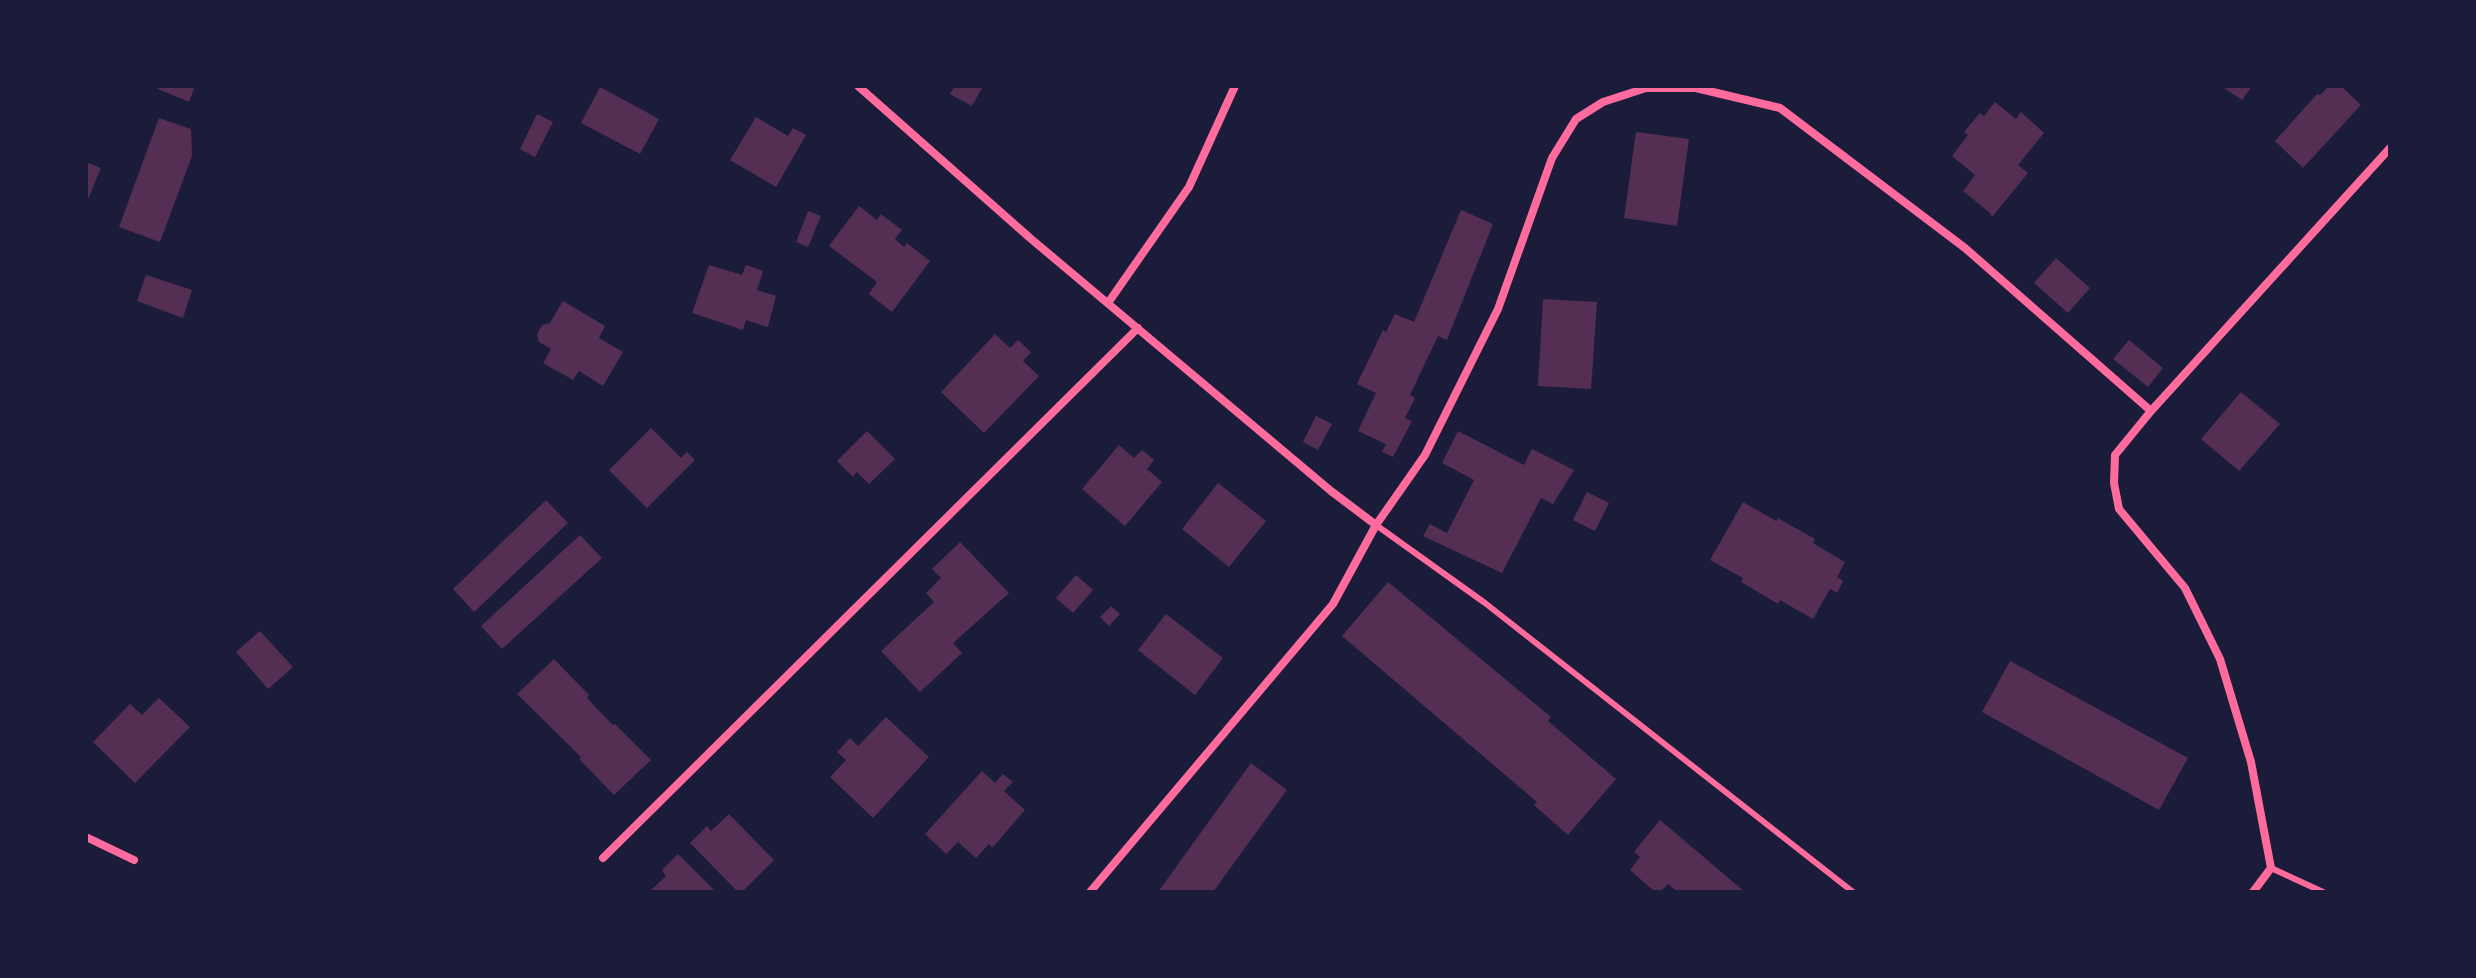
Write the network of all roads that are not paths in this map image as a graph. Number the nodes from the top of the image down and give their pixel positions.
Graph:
1 (858, 86) edge
2 (1235, 86) edge
3 (2390, 148) edge
4 (1108, 303) junction
5 (1138, 328) junction
6 (2151, 411) junction
7 (1376, 525) junction
8 (86, 837) edge
9 (603, 858) dead end
10 (134, 860) dead end
11 (2271, 868) junction
12 (1090, 892) edge
13 (1853, 892) edge
14 (2253, 892) edge
15 (2323, 892) edge

1 - 4 street
2 - 4 street
3 - 6 street
4 - 5 street
5 - 7 street
5 - 9 street
6 - 7 street
6 - 11 street
7 - 12 street
7 - 13 lane
8 - 10 street
11 - 14 street
11 - 15 lane

